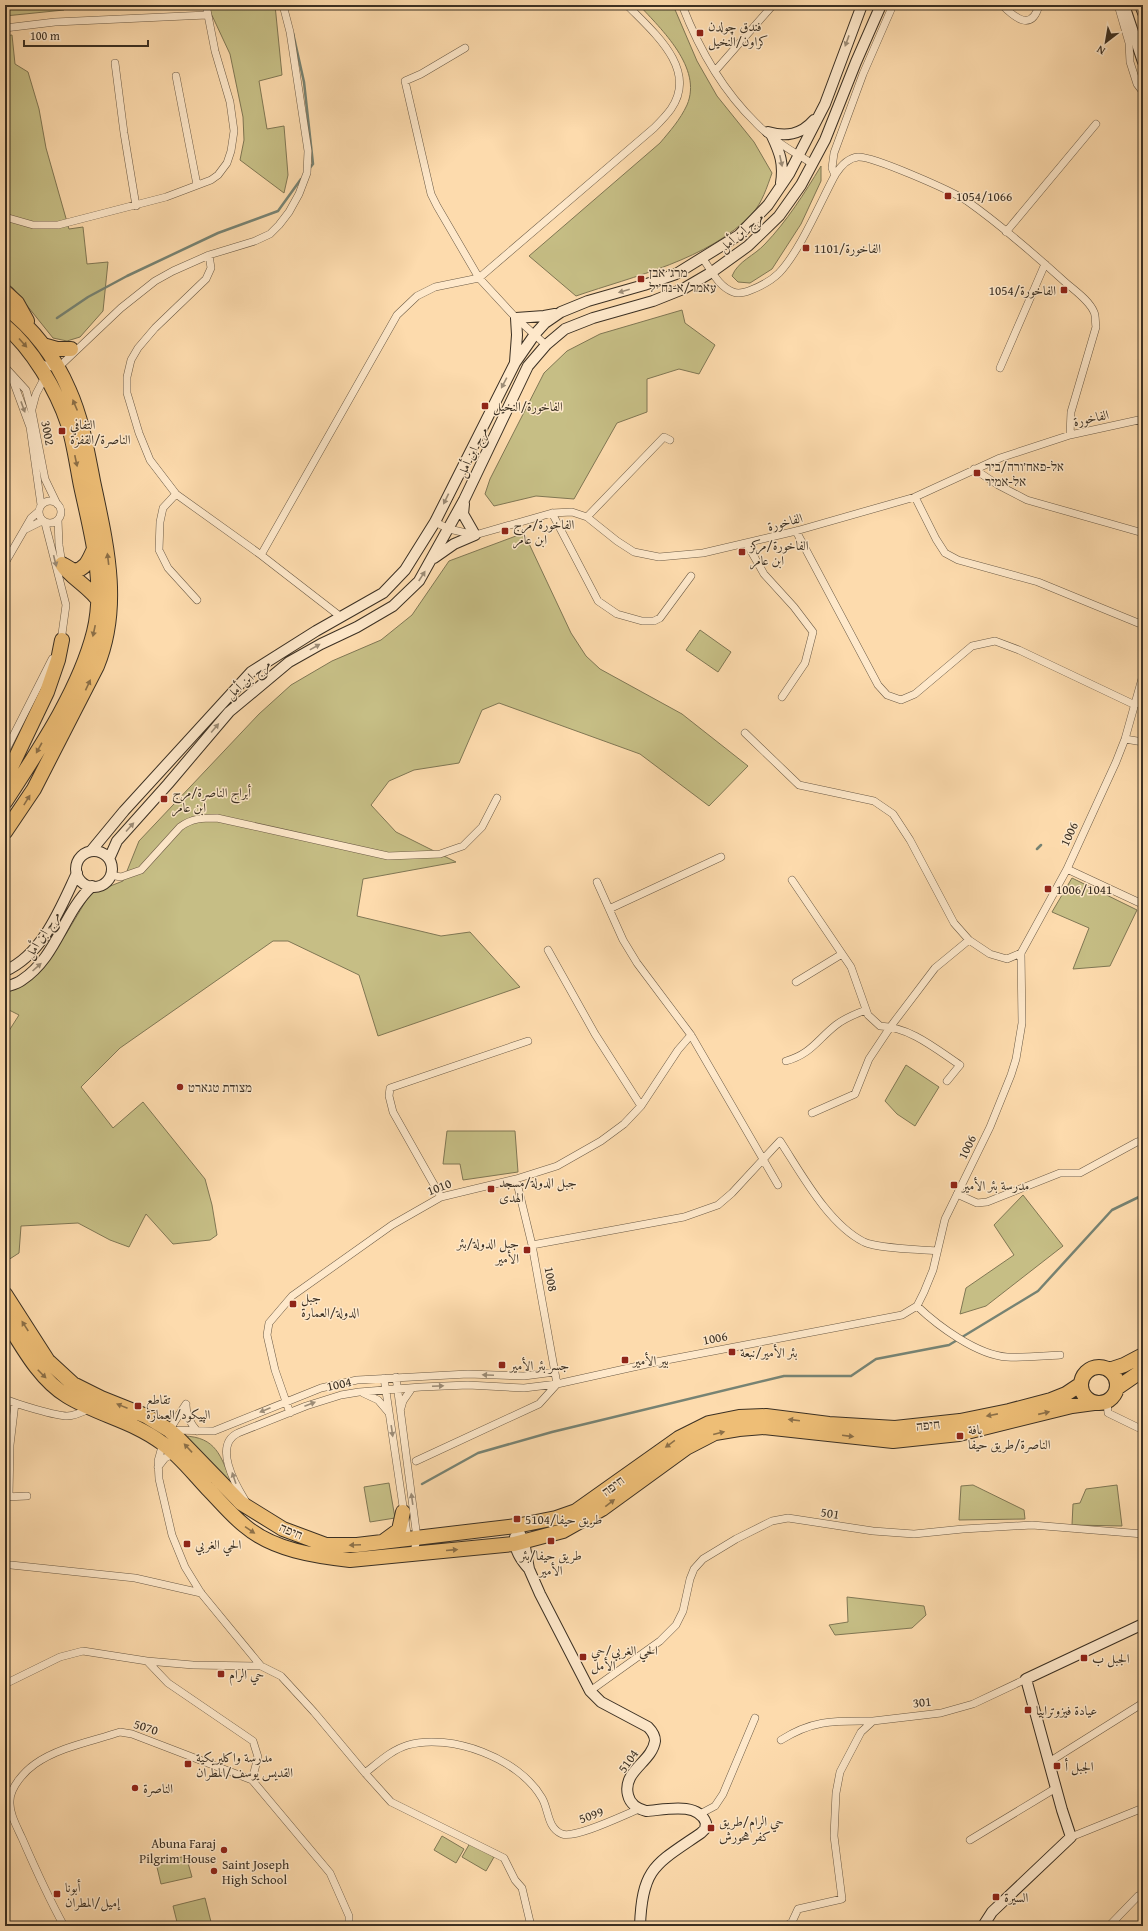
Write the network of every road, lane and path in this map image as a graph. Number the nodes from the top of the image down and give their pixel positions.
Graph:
1 (206, 5) edge
2 (283, 5) edge
3 (627, 5) edge
4 (682, 5) edge
5 (773, 5) edge
6 (862, 5) edge
7 (881, 5) edge
8 (893, 5) edge
9 (1002, 5) edge
10 (1039, 5) edge
11 (1118, 5) edge
12 (1124, 5) edge
13 (1140, 5) edge
14 (1143, 13) edge
15 (207, 15) junction
16 (5, 28) edge
17 (465, 48) dead end
18 (1143, 62) edge
19 (115, 64) dead end
20 (715, 71) junction
21 (176, 76) dead end
22 (1143, 92) edge
23 (821, 113) junction
24 (1096, 124) dead end
25 (770, 134) junction
26 (799, 156) junction
27 (812, 164) junction
28 (835, 175) junction
29 (198, 186) junction
30 (780, 187) junction
31 (136, 206) junction
32 (5, 217) edge
33 (1006, 232) junction
34 (209, 255) junction
35 (703, 259) junction
36 (1045, 264) junction
37 (712, 272) junction
38 (479, 278) junction
39 (5, 292) edge
40 (5, 307) edge
41 (561, 312) junction
42 (516, 318) junction
43 (5, 326) edge
44 (33, 332) junction
45 (535, 334) junction
46 (84, 342) junction
47 (546, 345) junction
48 (71, 349) junction
49 (515, 363) junction
50 (48, 365) junction
51 (1000, 368) dead end
52 (7, 369) edge
53 (32, 412) junction
54 (1142, 419) edge
55 (1143, 428) edge
56 (1070, 435) junction
57 (670, 440) dead end
58 (974, 470) junction
59 (176, 494) junction
60 (915, 497) junction
61 (464, 500) junction
62 (57, 504) junction
63 (40, 508) junction
64 (552, 513) junction
65 (588, 517) junction
66 (58, 520) junction
67 (44, 522) junction
68 (435, 522) junction
69 (449, 529) junction
70 (22, 531) junction
71 (796, 531) junction
72 (1143, 533) edge
73 (475, 535) junction
74 (748, 544) junction
75 (94, 549) junction
76 (261, 555) junction
77 (431, 560) junction
78 (5, 563) edge
79 (62, 564) junction
80 (691, 576) dead end
81 (99, 600) junction
82 (198, 600) dead end
83 (341, 617) junction
84 (1143, 625) edge
85 (108, 629) junction
86 (62, 640) junction
87 (1143, 675) edge
88 (782, 697) dead end
89 (1135, 705) junction
90 (745, 733) dead end
91 (1125, 739) junction
92 (1143, 742) edge
93 (5, 752) edge
94 (5, 780) edge
95 (497, 798) dead end
96 (5, 802) edge
97 (5, 832) edge
98 (91, 851) junction
99 (721, 857) dead end
100 (109, 859) junction
101 (1067, 869) junction
102 (77, 873) junction
103 (110, 875) junction
104 (792, 880) dead end
105 (596, 882) dead end
106 (92, 886) junction
107 (1143, 897) edge
108 (608, 908) junction
109 (969, 940) junction
110 (548, 950) dead end
111 (1021, 953) junction
112 (842, 954) junction
113 (5, 971) edge
114 (796, 982) dead end
115 (5, 988) edge
116 (866, 1010) junction
117 (891, 1026) junction
118 (691, 1035) junction
119 (528, 1041) dead end
120 (786, 1061) dead end
121 (947, 1081) dead end
122 (641, 1106) junction
123 (812, 1113) dead end
124 (1143, 1140) edge
125 (762, 1158) junction
126 (516, 1179) junction
127 (778, 1185) dead end
128 (957, 1194) junction
129 (442, 1196) junction
130 (532, 1245) junction
131 (937, 1251) junction
132 (5, 1294) edge
133 (917, 1306) junction
134 (5, 1319) edge
135 (1060, 1355) dead end
136 (1143, 1355) edge
137 (1109, 1370) junction
138 (1143, 1370) edge
139 (555, 1372) junction
140 (396, 1377) junction
141 (384, 1378) junction
142 (557, 1384) junction
143 (1081, 1384) junction
144 (412, 1388) junction
145 (1117, 1388) junction
146 (397, 1389) junction
147 (386, 1390) junction
148 (359, 1392) junction
149 (5, 1399) edge
150 (285, 1402) junction
151 (1100, 1402) junction
152 (14, 1403) junction
153 (96, 1403) junction
154 (400, 1410) junction
155 (290, 1413) junction
156 (390, 1414) junction
157 (169, 1430) junction
158 (1143, 1430) edge
159 (197, 1431) junction
160 (163, 1443) junction
161 (174, 1453) junction
162 (416, 1461) dead end
163 (158, 1467) junction
164 (7, 1496) edge
165 (27, 1496) dead end
166 (404, 1512) junction
167 (266, 1520) junction
168 (516, 1526) junction
169 (1143, 1534) edge
170 (412, 1539) junction
171 (382, 1542) junction
172 (519, 1543) junction
173 (414, 1553) junction
174 (11, 1565) dead end
175 (201, 1593) junction
176 (1143, 1624) edge
177 (147, 1661) junction
178 (261, 1666) junction
179 (1026, 1679) junction
180 (6, 1682) edge
181 (590, 1691) junction
182 (1143, 1703) edge
183 (755, 1718) dead end
184 (874, 1721) junction
185 (781, 1740) dead end
186 (1049, 1762) junction
187 (365, 1773) junction
188 (252, 1780) junction
189 (1056, 1788) junction
190 (1143, 1808) edge
191 (639, 1809) junction
192 (700, 1814) junction
193 (1071, 1837) junction
194 (970, 1840) dead end
195 (1138, 1896) dead end
196 (64, 1926) edge
197 (349, 1926) edge
198 (531, 1926) edge
199 (640, 1926) edge
200 (786, 1926) edge
201 (983, 1926) edge
202 (1109, 1926) edge

1 - 15 street
2 - 34 street
3 - 38 street
4 - 20 street
5 - 20 street
6 -> 23 street, مرج ابن أمل
7 - 27 street, مرج ابن أمل
8 - 28 street
9 - 10 street
11 - 22 street
12 - 18 street
13 - 14 street
15 - 16 street
15 - 29 street
17 - 38 street
19 - 31 street
20 - 25 street
21 - 29 street
23 - 25 street
23 - 26 street, مرج ابن أمل
24 - 33 street
25 - 26 street
25 -> 30 street
26 - 27 street
26 - 30 street, مرج ابن أمل
27 - 37 street, مرج ابن أمل
28 - 33 street
28 - 37 street
29 - 31 street
30 - 35 street, مرج ابن أمل
31 - 32 street
33 - 36 street
34 - 46 street
34 - 59 street
35 - 37 street
35 -> 41 street, مرج ابن أمل
36 - 51 street
36 - 56 street
37 - 47 street, مرج ابن أمل
38 - 42 street
38 - 76 street
39 - 44 highway
40 - 44 highway
41 - 42 street
41 - 45 street, مرج ابن أمل
42 - 45 street
42 - 49 street
43 -> 50 highway
44 - 50 highway
45 - 47 street
45 - 49 street, مرج ابن أمل
46 - 48 street
46 - 50 street
47 - 61 street, مرج ابن أمل
48 - 50 street
48 - 50 highway
49 -> 68 street, مرج ابن أمل
50 - 53 street
50 -> 75 highway
85 -> 50 highway
52 - 53 street, 3002
52 -> 63 street, 3002
53 - 62 street, 3002
54 - 55 street
54 - 56 street, الفاخورة
56 - 58 street, الفاخورة
57 - 65 street
58 - 60 street, الفاخورة
58 - 72 street
59 - 76 street
59 - 82 street
60 - 71 street, الفاخورة
60 - 84 street
61 - 69 street, مرج ابن أمل
61 - 73 street
62 - 63 street
62 - 66 street
63 - 67 street
63 - 70 street
64 - 65 street, الفاخورة
64 - 73 street, الفاخورة
64 - 80 street
65 - 74 street, الفاخورة
66 - 67 street
66 - 79 street
67 - 70 street
67 -> 86 street
68 - 69 street, الفاخورة
68 - 83 street, مرج ابن أمل
69 - 73 street, الفاخورة
69 - 77 street, مرج ابن أمل
70 - 78 street
71 - 74 street, الفاخورة
71 - 89 street
73 - 77 street
74 - 88 street
75 - 79 highway
75 - 81 highway
76 - 83 street
100 -> 77 street, مرج ابن أمل
79 - 81 highway
81 - 85 highway
81 -> 96 highway
83 - 98 street, مرج ابن أمل
97 -> 85 highway
86 - 93 street
86 - 94 highway
87 - 89 street, 1006
89 - 91 street, 1006
90 - 109 street
91 - 92 street
91 - 101 street, 1006
95 - 103 street
98 - 100 street
98 - 102 street
99 - 108 street
100 - 103 street
101 - 107 street
101 - 111 street, 1006
102 - 106 street
102 - 113 street, مرج ابن أمل
103 - 106 street
104 - 112 street
105 - 108 street
115 -> 106 street, مرج ابن أمل
108 - 118 street
109 - 111 street
109 - 117 street
110 - 122 street
111 - 128 street, 1006
112 - 114 street
112 - 116 street
116 - 117 street
116 - 120 street
117 - 121 street
117 - 123 street
118 - 122 street, 1010
118 - 125 street
119 - 129 street
122 - 126 street, 1010
124 - 128 street
125 - 127 street
125 - 130 street
125 - 131 street
126 - 129 street, 1010
126 - 130 street, 1008
128 - 131 street, 1006
129 - 150 street, 1010
130 - 139 street, 1008
131 - 133 street, 1006
153 -> 132 highway
133 - 135 street
133 - 142 street, 1006
134 -> 153 highway
136 - 137 highway
137 - 143 highway
137 - 145 highway
138 - 145 highway
139 -> 140 street, 1004
139 - 142 street, 1008
140 - 141 street, 1004
140 - 146 street
141 - 147 street
141 - 150 street, 1004
144 -> 142 street, 1004
142 - 162 street
143 - 151 highway
143 -> 168 highway, חיפה
144 - 146 street, 1004
144 - 154 street
145 - 151 highway
146 - 147 street, 1004
146 - 154 street
147 - 148 street, 1004
147 - 156 street
155 -> 148 street, 1004
148 - 156 street
149 - 152 street
150 - 155 street, 1010
150 -> 159 street, 1004
151 - 158 street
172 -> 151 highway, חיפה
152 - 153 street
152 - 164 street
157 -> 153 highway, חיפה
153 - 160 highway, חיפה
170 -> 154 street
167 -> 155 street, 1004
156 -> 166 street
157 - 159 street, 1004
157 - 159 street
157 - 160 street
167 -> 157 highway, חיפה
160 - 161 highway, חיפה
160 - 163 street
161 - 163 street
161 -> 173 highway, חיפה
163 - 175 street
164 - 165 street
166 - 170 street
166 - 171 highway
171 -> 167 highway, חיפה
168 - 170 highway, חיפה
168 - 172 street, 5104
169 - 181 street, 501
170 - 171 highway, חיפה
170 - 173 street
173 -> 172 highway, חיפה
172 - 181 street, 5104
174 - 175 street
175 - 178 street
176 - 179 street, 301
177 - 178 street
177 - 180 street
177 - 188 street
178 - 187 street
179 - 184 street, 301
179 - 186 street
181 - 191 street, 5104
182 - 186 street
183 - 192 street
184 - 185 street, 301
184 - 200 street
186 - 189 street
187 - 191 street, 5099
187 - 198 street
188 - 196 street, 5070
188 - 197 street, 5070
189 - 193 street
189 - 194 street
190 - 193 street
191 - 192 street
192 - 199 street
193 - 201 street
195 - 202 street

